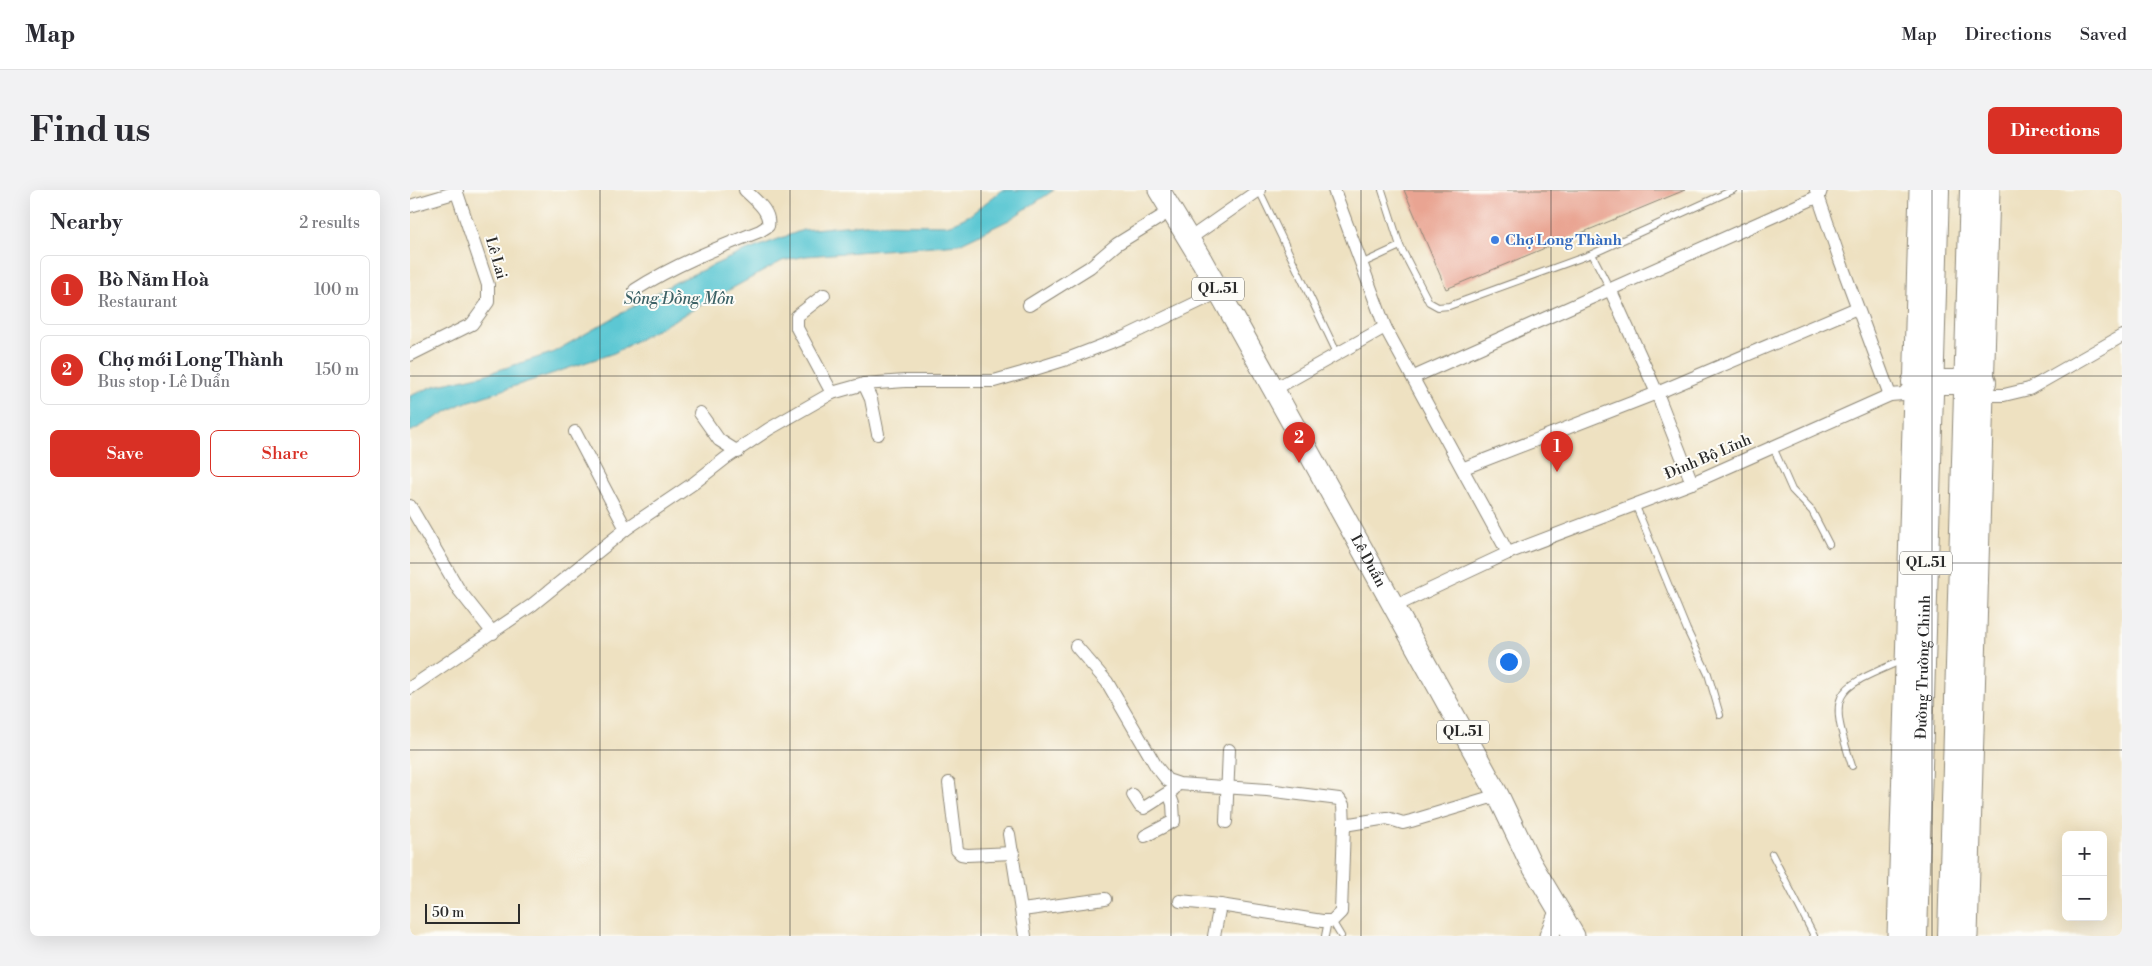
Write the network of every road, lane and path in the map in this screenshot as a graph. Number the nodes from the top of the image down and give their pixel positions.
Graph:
1 (745, 190) edge
2 (1159, 190) edge
3 (1259, 190) edge
4 (1334, 190) edge
5 (1382, 190) edge
6 (1733, 190) edge
7 (1920, 190) edge
8 (1937, 190) edge
9 (1972, 190) edge
10 (1989, 190) edge
11 (457, 191) edge
12 (1819, 192) edge
13 (410, 206) edge
14 (1172, 210) junction
15 (1189, 239) junction
16 (1400, 246) junction
17 (1592, 254) junction
18 (1361, 264) junction
19 (1610, 289) junction
20 (635, 290) dead end
21 (1219, 292) junction
22 (824, 295) dead end
23 (1029, 305) dead end
24 (1857, 308) junction
25 (1385, 326) junction
26 (2121, 339) edge
27 (1337, 353) junction
28 (410, 355) edge
29 (1414, 377) junction
30 (1923, 382) junction
31 (1975, 382) junction
32 (864, 384) junction
33 (1273, 390) junction
34 (832, 392) junction
35 (1657, 392) junction
36 (1890, 395) junction
37 (700, 413) dead end
38 (575, 432) dead end
39 (878, 434) dead end
40 (1773, 447) junction
41 (738, 452) junction
42 (1464, 468) junction
43 (1692, 483) junction
44 (1635, 504) junction
45 (410, 506) edge
46 (626, 529) junction
47 (1829, 544) dead end
48 (1508, 553) junction
49 (1393, 607) junction
50 (493, 633) junction
51 (1076, 646) dead end
52 (1906, 659) junction
53 (410, 688) edge
54 (1720, 715) dead end
55 (1229, 750) dead end
56 (1852, 766) dead end
57 (949, 783) dead end
58 (1179, 784) junction
59 (1228, 786) junction
60 (1168, 793) junction
61 (1133, 795) dead end
62 (1498, 795) junction
63 (1226, 822) dead end
64 (1344, 826) junction
65 (1009, 834) dead end
66 (1145, 836) dead end
67 (1012, 853) junction
68 (1772, 854) dead end
69 (1105, 899) dead end
70 (1180, 901) dead end
71 (1908, 901) junction
72 (1220, 905) junction
73 (1022, 910) junction
74 (1560, 912) junction
75 (1330, 921) junction
76 (1025, 936) edge
77 (1214, 936) edge
78 (1325, 936) edge
79 (1341, 936) edge
80 (1549, 936) edge
81 (1574, 936) edge
82 (1814, 936) edge
83 (1898, 936) edge
84 (1915, 936) edge
85 (1950, 936) edge
86 (1968, 936) edge

1 - 20 street
2 - 14 main road, Lê Duẩn / QL.51
3 - 15 street
3 - 27 lane
4 - 18 street
5 - 16 lane
6 - 17 lane
7 - 30 main road, Đường Trường Chinh / QL.51
8 - 30 highway, Đường Trường Chinh / QL.51
9 - 31 highway, QL.51
10 - 31 main road, QL.51
11 - 13 street
11 - 28 street, Lê Lai
12 - 19 street
12 - 24 street
14 - 15 main road, Lê Duẩn / QL.51
14 - 23 street
15 - 21 main road, Lê Duẩn / QL.51
16 - 17 lane
16 - 18 lane
17 - 19 lane
18 - 25 street
19 - 29 street
19 - 35 street
21 - 32 street
21 - 33 main road, Lê Duẩn / QL.51
22 - 34 street
24 - 35 street
24 - 36 street
25 - 27 street
25 - 29 street
26 - 31 street
27 - 33 street
29 - 42 street
30 - 31 highway
30 - 36 street, Đinh Bộ Lĩnh
30 - 52 main road, Đường Trường Chinh / QL.51
30 - 71 highway, Đường Trường Chinh / QL.51
31 - 85 highway, QL.51
31 - 86 main road, QL.51
32 - 34 street
32 - 39 street
33 - 49 main road, Lê Duẩn / QL.51
34 - 41 street
35 - 42 street
35 - 43 street
36 - 40 street, Đinh Bộ Lĩnh
37 - 41 street
38 - 46 street
40 - 43 street, Đinh Bộ Lĩnh
40 - 47 lane
41 - 46 street
42 - 48 street
43 - 44 street, Đinh Bộ Lĩnh
44 - 48 street, Đinh Bộ Lĩnh
44 - 54 lane
45 - 50 street
46 - 50 street
48 - 49 street, Đinh Bộ Lĩnh
49 - 62 main road, Lê Duẩn / QL.51
50 - 53 street
51 - 58 street
52 - 56 lane
52 - 71 main road, Đường Trường Chinh / QL.51
55 - 59 street
57 - 67 street
58 - 59 street
58 - 60 street
59 - 63 street
59 - 64 street
60 - 61 street
60 - 66 street
62 - 64 street
62 - 74 main road, Lê Duẩn / QL.51
64 - 75 street
65 - 67 street
67 - 73 street
68 - 82 lane
69 - 73 street
70 - 72 street
71 - 83 main road, Đường Trường Chinh / QL.51
71 - 84 highway, Đường Trường Chinh / QL.51
72 - 75 street
72 - 77 street
73 - 76 street
74 - 80 main road
74 - 81 main road, Lê Duẩn / QL.51
75 - 78 lane
75 - 79 lane

